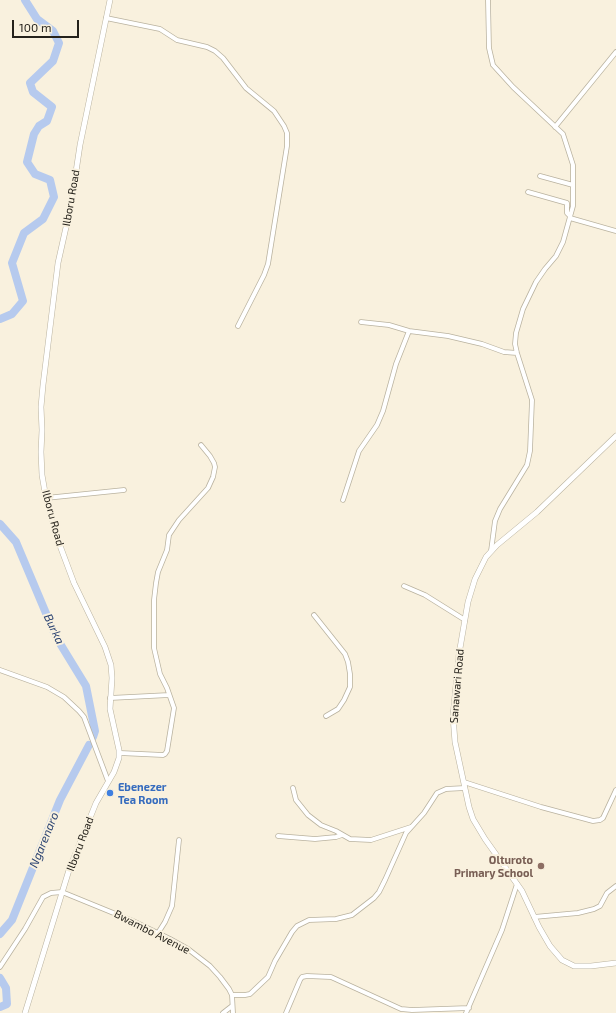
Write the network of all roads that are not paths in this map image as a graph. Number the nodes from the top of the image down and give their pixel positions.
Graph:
1 (110, 0) edge
2 (488, 0) edge
3 (106, 18) junction
4 (616, 52) edge
5 (555, 126) junction
6 (540, 176) dead end
7 (573, 185) junction
8 (528, 192) dead end
9 (570, 217) junction
10 (616, 231) edge
11 (361, 322) dead end
12 (238, 326) dead end
13 (409, 332) junction
14 (517, 353) junction
15 (616, 436) edge
16 (201, 446) dead end
17 (124, 490) dead end
18 (46, 498) junction
19 (342, 500) dead end
20 (491, 551) junction
21 (404, 586) dead end
22 (314, 615) dead end
23 (465, 620) junction
24 (0, 670) edge
25 (170, 695) junction
26 (110, 698) junction
27 (326, 716) dead end
28 (120, 753) junction
29 (108, 781) junction
30 (464, 785) junction
31 (293, 788) dead end
32 (616, 790) edge
33 (411, 827) junction
34 (342, 835) junction
35 (278, 836) dead end
36 (179, 840) dead end
37 (517, 884) junction
38 (616, 886) edge
39 (62, 892) junction
40 (534, 918) junction
41 (158, 933) junction
42 (616, 963) edge
43 (0, 966) edge
44 (232, 995) junction
45 (232, 1006) junction
46 (469, 1008) junction
47 (25, 1013) edge
48 (222, 1013) edge
49 (233, 1013) edge
50 (286, 1013) edge
51 (466, 1013) edge

1 - 3 street, Ilboru Road
2 - 5 street
3 - 12 street
3 - 18 street, Ilboru Road
4 - 5 street
5 - 7 street
6 - 7 street
7 - 9 street
8 - 9 street
9 - 10 street
9 - 14 street
11 - 13 street
13 - 14 street
13 - 19 street
14 - 20 street
15 - 20 street, Sanawari Road
16 - 25 street
17 - 18 street
18 - 26 street, Ilboru Road
20 - 23 street, Sanawari Road
21 - 23 street
22 - 27 street
23 - 30 street, Sanawari Road
24 - 29 street
25 - 26 street
25 - 28 street
26 - 28 street, Ilboru Road
28 - 29 street, Ilboru Road
29 - 39 street, Ilboru Road
30 - 32 street
30 - 33 street
30 - 37 street, Sanawari Road
31 - 34 street
33 - 34 street
33 - 44 street
34 - 35 street
36 - 41 street
37 - 40 street, Sanawari Road
37 - 46 street
38 - 40 street
39 - 41 street, Bwambo Avenue
39 - 43 street
39 - 47 street, Ilboru Road
40 - 42 street, Sanawari Road
41 - 44 street, Bwambo Avenue
44 - 45 street
45 - 48 street
45 - 49 street
46 - 50 street
46 - 51 street

